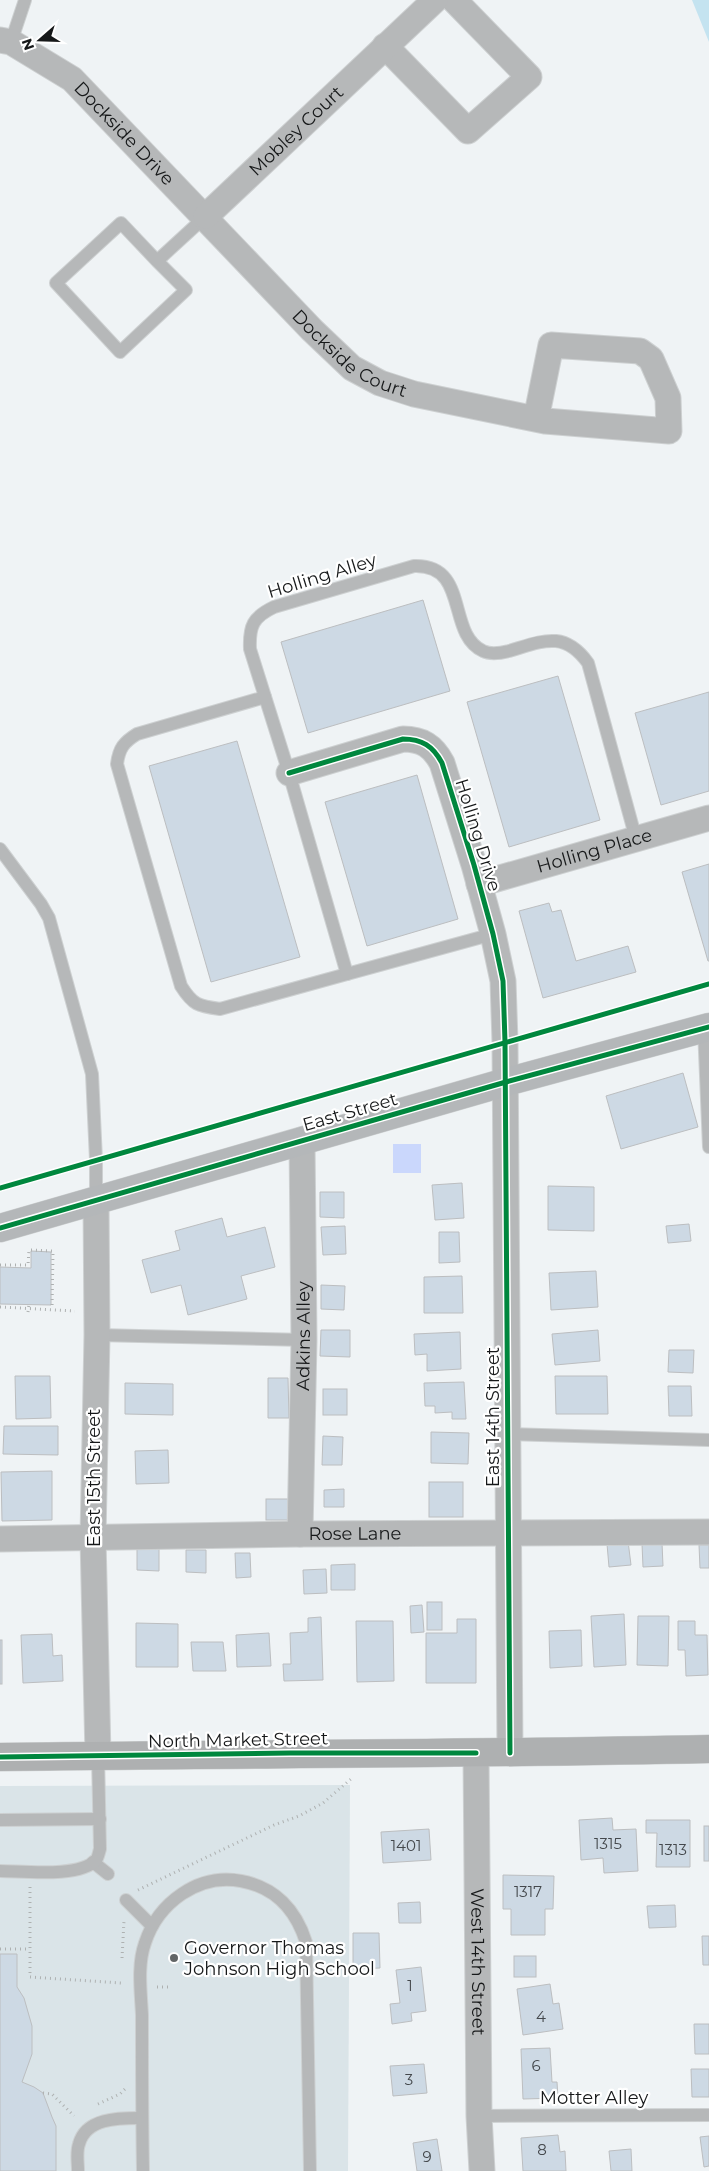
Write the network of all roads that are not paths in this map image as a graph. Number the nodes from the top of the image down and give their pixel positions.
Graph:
1 (25, 0) edge
2 (435, 0) edge
3 (454, 0) edge
4 (5, 41) edge
5 (385, 46) junction
6 (206, 216) junction
7 (157, 261) junction
8 (536, 419) junction
9 (265, 697) junction
10 (289, 773) junction
11 (709, 818) edge
12 (636, 839) junction
13 (0, 849) edge
14 (479, 884) junction
15 (493, 934) junction
16 (347, 974) junction
17 (707, 1027) edge
18 (506, 1082) junction
19 (302, 1140) junction
20 (709, 1147) edge
21 (96, 1200) junction
22 (0, 1228) edge
23 (97, 1335) junction
24 (304, 1340) junction
25 (506, 1434) junction
26 (709, 1440) edge
27 (709, 1532) edge
28 (508, 1533) junction
29 (300, 1534) junction
30 (93, 1538) junction
31 (0, 1539) edge
32 (709, 1749) edge
33 (476, 1753) junction
34 (510, 1753) junction
35 (98, 1756) junction
36 (0, 1757) edge
37 (100, 1819) junction
38 (0, 1820) edge
39 (93, 1862) junction
40 (0, 1871) edge
41 (108, 1874) dead end
42 (126, 1900) road end
43 (152, 1926) junction
44 (709, 2115) edge
45 (479, 2116) junction
46 (142, 2118) junction
47 (78, 2171) edge
48 (143, 2171) edge
49 (310, 2171) edge
50 (482, 2171) edge

1 - 4 lane, Dockside Drive
2 - 5 street, Mobley Court
3 - 5 street
4 - 6 street, Dockside Drive
5 - 6 street, Mobley Court
6 - 7 lane
6 - 8 street, Dockside Court
7 - 7 lane
8 - 8 street, Dockside Court
9 - 10 lane, Holling Alley
9 - 12 lane, Holling Alley
9 - 16 lane
10 - 14 street, Holling Drive
10 - 16 lane, Holling Alley
11 - 12 street, Holling Place
12 - 14 street, Holling Place
13 - 21 lane
14 - 15 street, Holling Drive
15 - 16 lane
15 - 18 street, Holling Drive
17 - 18 main road, East Street
17 - 20 lane
18 - 19 main road, East Street
18 - 25 street, East 14th Street
19 - 21 main road, East Street
19 - 24 street, Adkins Alley
21 - 22 main road, East Street
21 - 23 street, East 15th Street
23 - 24 lane
23 - 30 street, East 15th Street
24 - 29 street, Adkins Alley
25 - 26 lane
25 - 28 street, East 14th Street
27 - 28 street, Rose Lane
28 - 29 street, Rose Lane
28 - 34 street, East 14th Street
29 - 30 street, Rose Lane
30 - 31 street, Rose Lane
30 - 35 street, East 15th Street
32 - 34 main road, North Market Street
33 - 34 main road, North Market Street
33 - 35 main road, North Market Street
33 - 45 street, West 14th Street
35 - 36 main road, North Market Street
35 - 37 lane
37 - 38 lane
37 - 39 lane
39 - 40 lane
39 - 41 lane
42 - 43 lane
43 - 46 lane
43 - 49 lane
44 - 45 lane, Motter Alley
45 - 50 street, West 14th Street
46 - 47 lane
46 - 48 lane

